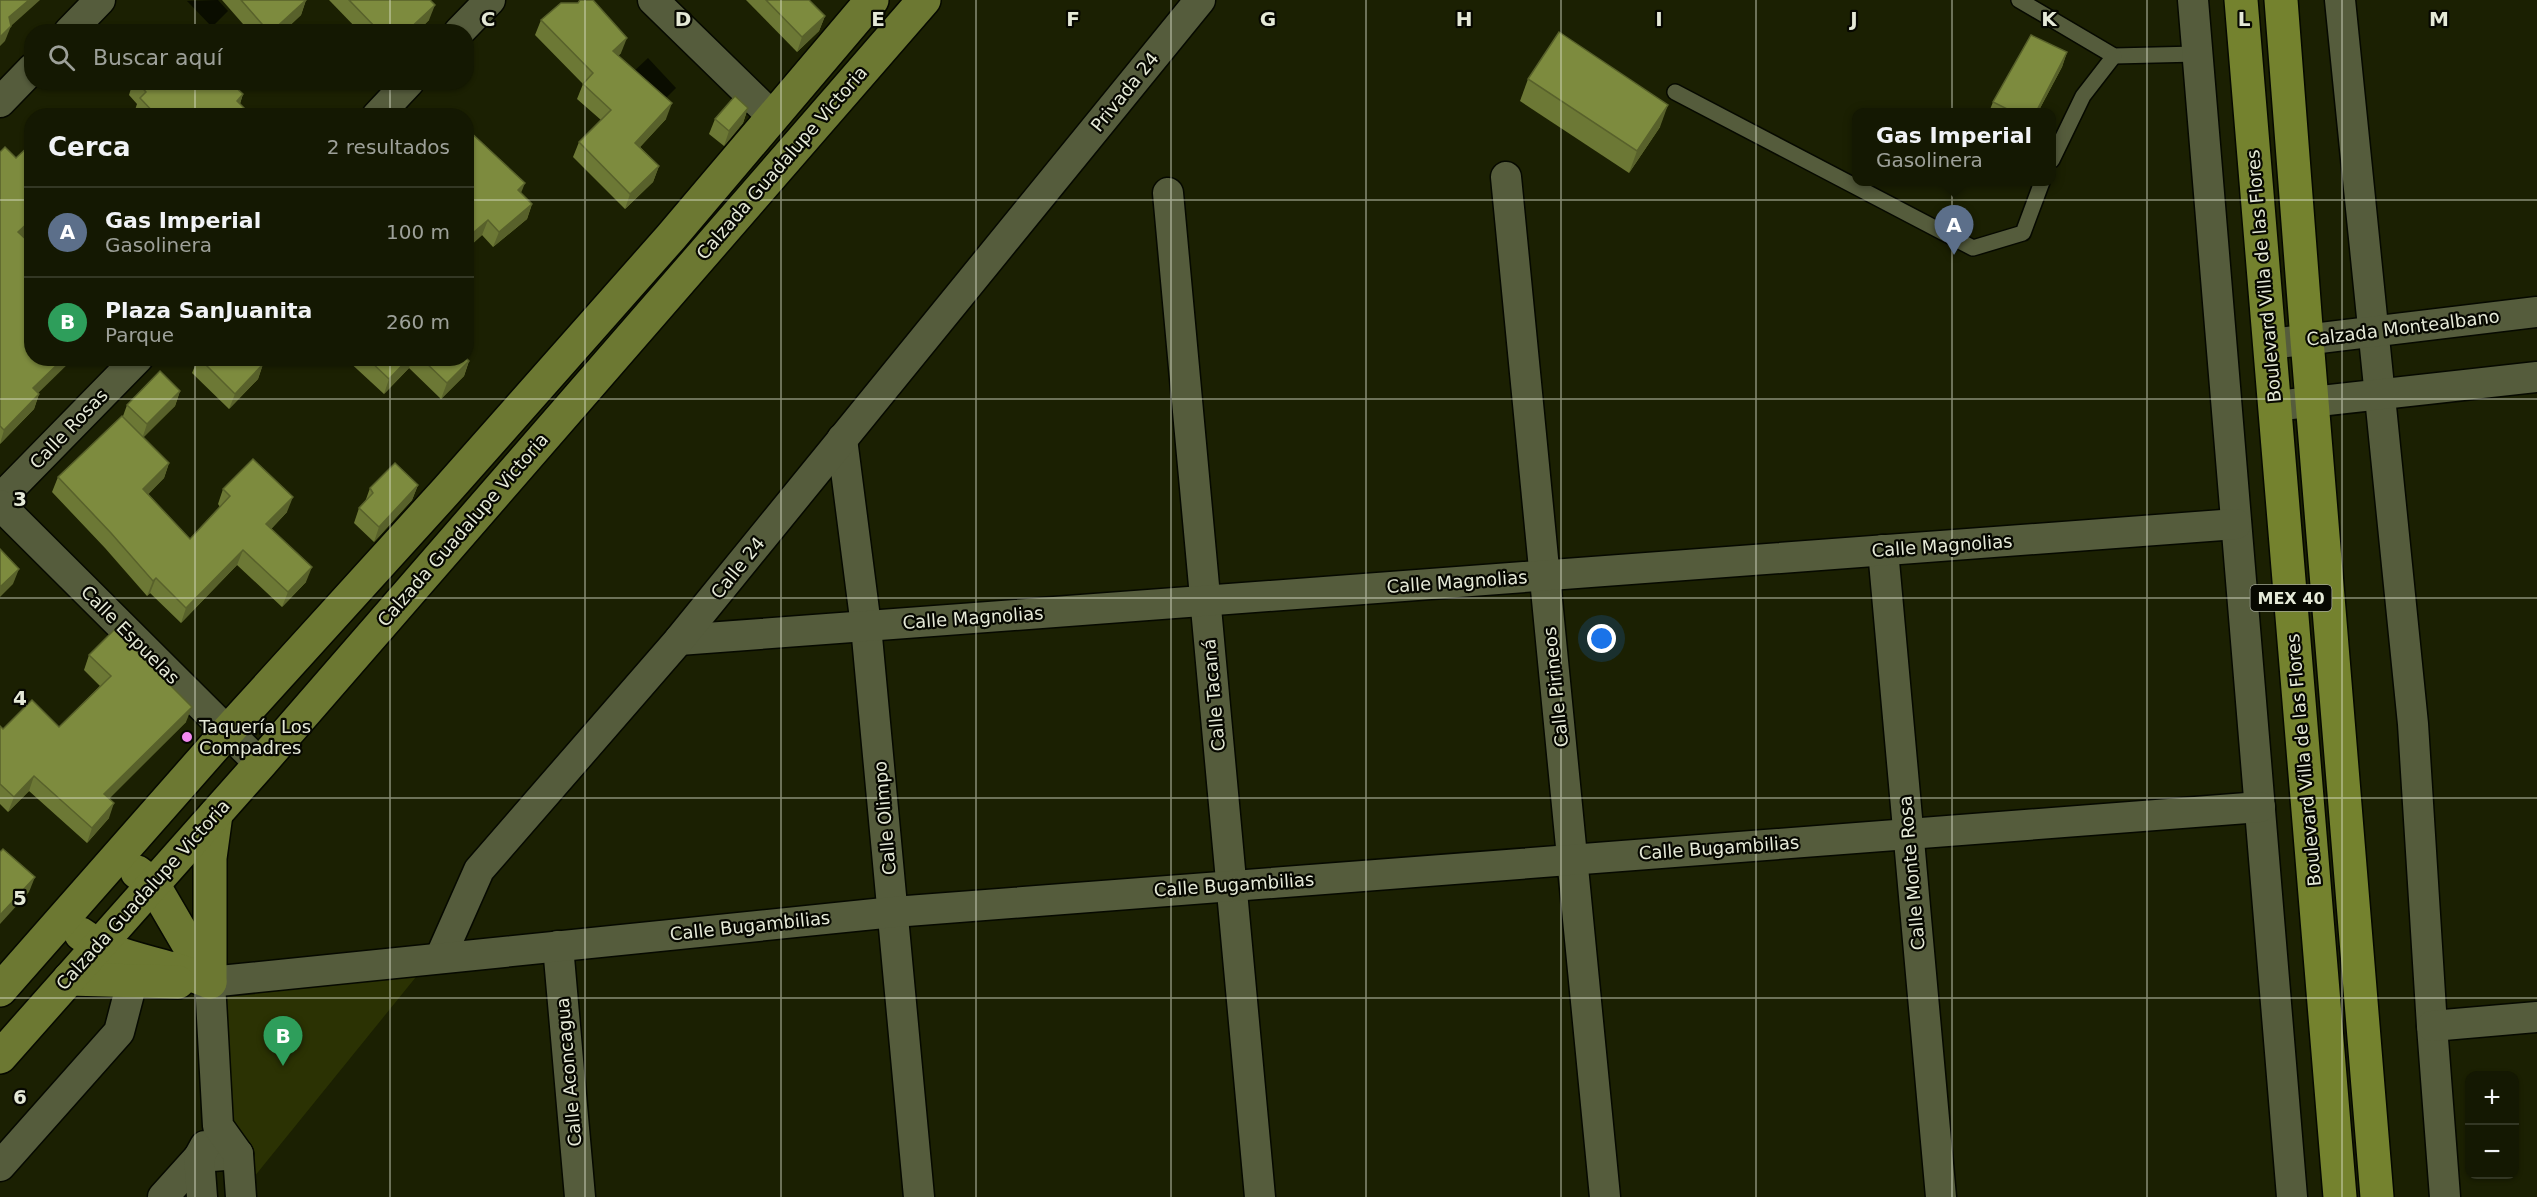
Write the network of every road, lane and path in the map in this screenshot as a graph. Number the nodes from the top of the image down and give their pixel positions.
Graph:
1 (100, 0) edge
2 (490, 0) edge
3 (653, 0) edge
4 (872, 0) edge
5 (924, 0) edge
6 (1200, 0) edge
7 (2019, 0) edge
8 (2193, 0) edge
9 (2241, 0) edge
10 (2282, 0) edge
11 (2340, 0) edge
12 (77, 24) edge
13 (467, 24) edge
14 (2197, 54) junction
15 (2114, 56) junction
16 (24, 77) edge
17 (401, 90) edge
18 (1675, 92) dead end
19 (0, 102) edge
20 (385, 108) edge
21 (773, 117) junction
22 (2056, 152) edge
23 (1506, 177) dead end
24 (1050, 184) joint
25 (1852, 185) edge
26 (1855, 186) edge
27 (2041, 186) edge
28 (1168, 193) dead end
29 (2537, 312) edge
30 (2374, 333) junction
31 (2307, 340) junction
32 (2270, 344) junction
33 (130, 366) edge
34 (2537, 376) edge
35 (2380, 395) junction
36 (2312, 402) junction
37 (2275, 406) junction
38 (842, 439) junction
39 (0, 499) edge
40 (0, 505) edge
41 (2236, 524) junction
42 (1883, 550) junction
43 (1545, 575) junction
44 (1205, 601) junction
45 (866, 626) junction
46 (679, 640) junction
47 (228, 731) junction
48 (260, 764) junction
49 (2260, 807) junction
50 (216, 814) junction
51 (1909, 833) junction
52 (118, 856) junction
53 (1572, 859) junction
54 (153, 884) junction
55 (1231, 886) junction
56 (894, 912) junction
57 (62, 920) junction
58 (558, 946) junction
59 (98, 947) junction
60 (440, 958) junction
61 (69, 979) junction
62 (132, 982) junction
63 (210, 982) junction
64 (0, 990) edge
65 (2537, 1017) edge
66 (2432, 1026) junction
67 (0, 1057) edge
68 (218, 1126) junction
69 (238, 1154) junction
70 (199, 1157) junction
71 (0, 1166) edge
72 (163, 1197) edge
73 (202, 1197) edge
74 (241, 1197) edge
75 (580, 1197) edge
76 (919, 1197) edge
77 (1260, 1197) edge
78 (1605, 1197) edge
79 (1941, 1197) edge
80 (2292, 1197) edge
81 (2340, 1197) edge
82 (2377, 1197) edge
83 (2445, 1197) edge

1 - 12 street
2 - 13 street
3 - 21 street
4 - 21 main road, Calzada Guadalupe Victoria
5 - 48 main road, Calzada Guadalupe Victoria
6 - 24 street, Privada 24
7 - 15 lane
8 - 14 street
9 - 32 highway, Boulevard Villa de las Flores / MEX 40
10 - 31 highway, Boulevard Villa de las Flores / MEX 40
11 - 30 street
14 - 15 lane
14 - 41 street
15 - 22 lane
16 - 19 street
17 - 20 street
18 - 25 lane
21 - 47 main road, Calzada Guadalupe Victoria
23 - 43 street, Calle Pirineos
24 - 38 street, Calle 24
26 - 27 lane
28 - 44 street, Calle Tacaná
29 - 30 street, Calzada Montealbano
30 - 31 street, Calzada Montealbano
30 - 35 street
31 - 32 street, Calzada Montealbano
31 - 36 highway, Boulevard Villa de las Flores / MEX 40
32 - 37 highway, Boulevard Villa de las Flores / MEX 40
33 - 39 street, Calle Rosas
34 - 35 street
35 - 36 street
35 - 66 street
36 - 37 street
36 - 82 highway, Boulevard Villa de las Flores / MEX 40
37 - 81 highway, Boulevard Villa de las Flores / MEX 40
38 - 45 street, Calle Olimpo
38 - 46 street, Calle 24
40 - 47 street, Calle Espuelas
41 - 42 street, Calle Magnolias
41 - 49 street
42 - 43 street, Calle Magnolias
42 - 51 street, Calle Monte Rosa
43 - 44 street, Calle Magnolias
43 - 53 street, Calle Pirineos
44 - 45 street, Calle Magnolias
44 - 55 street, Calle Tacaná
45 - 46 street, Calle Magnolias
45 - 56 street, Calle Olimpo
46 - 60 street, Calle 24
47 - 48 street, Calle Espuelas
47 - 52 main road, Calzada Guadalupe Victoria
48 - 50 main road, Calzada Guadalupe Victoria
49 - 51 street, Calle Bugambilias
49 - 80 street
50 - 54 main road, Calzada Guadalupe Victoria
50 - 63 main road
51 - 53 street, Calle Bugambilias
51 - 79 street, Calle Monte Rosa
52 - 54 main road
52 - 57 main road, Calzada Guadalupe Victoria
53 - 55 street, Calle Bugambilias
53 - 78 street, Calle Pirineos
54 - 59 main road, Calzada Guadalupe Victoria
54 - 63 main road
55 - 56 street, Calle Bugambilias
55 - 77 street, Calle Tacaná
56 - 58 street, Calle Bugambilias
56 - 76 street, Calle Olimpo
57 - 59 main road
57 - 64 main road, Calzada Guadalupe Victoria
58 - 60 street, Calle Bugambilias
58 - 75 street, Calle Aconcagua
59 - 61 main road, Calzada Guadalupe Victoria
59 - 63 main road
60 - 63 street, Calle Bugambilias
61 - 62 main road
61 - 67 main road, Calzada Guadalupe Victoria
62 - 63 main road
62 - 71 street
63 - 68 street
65 - 66 street
66 - 83 street
68 - 69 street
68 - 70 street
69 - 70 street
69 - 74 street
70 - 72 street
70 - 73 street

